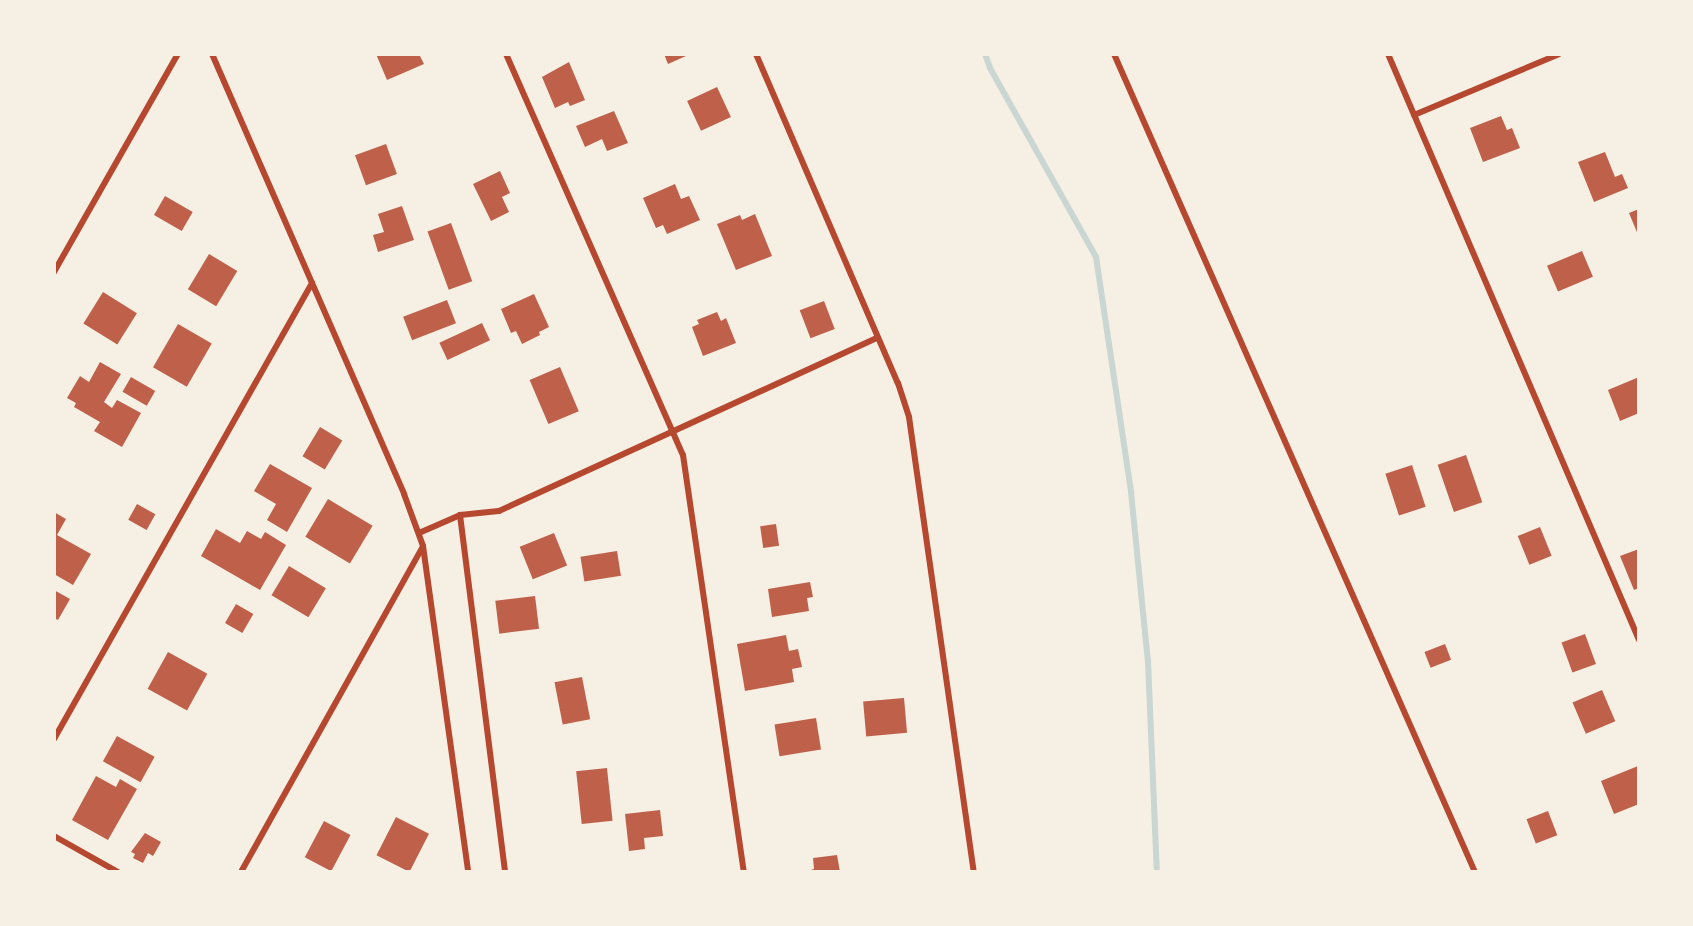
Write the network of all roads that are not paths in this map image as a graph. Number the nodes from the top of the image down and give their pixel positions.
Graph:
1 (178, 54) edge
2 (212, 54) edge
3 (506, 54) edge
4 (756, 54) edge
5 (1114, 54) edge
6 (1388, 54) edge
7 (1559, 54) edge
8 (1414, 115) junction
9 (54, 272) edge
10 (312, 284) junction
11 (877, 338) junction
12 (671, 431) junction
13 (460, 515) junction
14 (419, 533) junction
15 (423, 546) junction
16 (1639, 640) edge
17 (54, 739) edge
18 (54, 836) edge
19 (118, 872) edge
20 (241, 872) edge
21 (468, 872) edge
22 (505, 872) edge
23 (744, 872) edge
24 (974, 872) edge
25 (1474, 872) edge

1 - 9 street
2 - 10 street
3 - 12 street
4 - 11 street
5 - 25 street
6 - 8 street
7 - 8 street
8 - 16 street
10 - 14 street
10 - 17 street
11 - 12 street
11 - 24 street
12 - 13 street
12 - 23 street
13 - 14 street
13 - 22 street
14 - 15 street
15 - 20 street
15 - 21 street
18 - 19 street

